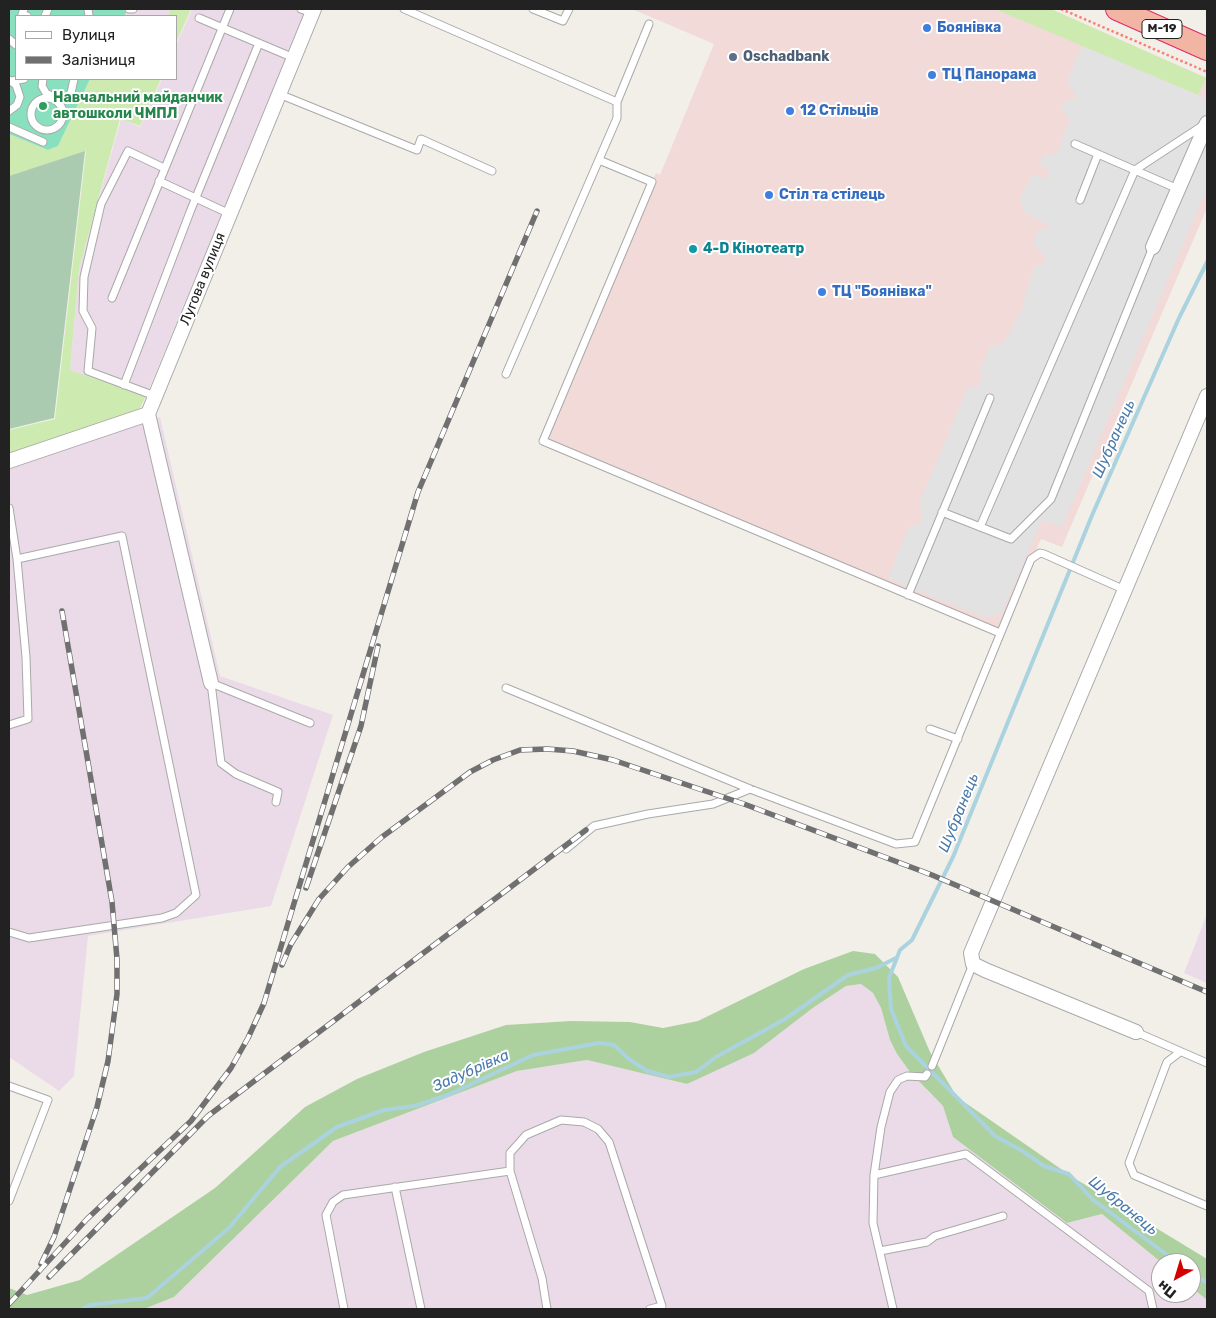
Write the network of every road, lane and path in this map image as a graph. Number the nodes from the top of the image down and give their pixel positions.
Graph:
1 (230, 9) edge
2 (404, 9) edge
3 (533, 9) edge
4 (569, 9) edge
5 (1062, 9) edge
6 (1117, 9) edge
7 (309, 10) edge
8 (199, 18) dead end
9 (649, 24) dead end
10 (223, 28) junction
11 (259, 43) junction
12 (1207, 48) edge
13 (294, 58) junction
14 (1207, 72) edge
15 (9, 80) edge
16 (43, 80) edge
17 (74, 80) edge
18 (279, 94) junction
19 (52, 98) junction
20 (617, 102) junction
21 (9, 111) edge
22 (1207, 123) edge
23 (9, 127) edge
24 (43, 142) dead end
25 (1075, 144) dead end
26 (1098, 154) junction
27 (599, 160) junction
28 (164, 168) junction
29 (1135, 170) junction
30 (492, 171) dead end
31 (159, 181) junction
32 (1178, 189) junction
33 (197, 197) junction
34 (1080, 200) dead end
35 (230, 214) junction
36 (1153, 247) joint
37 (112, 298) dead end
38 (506, 374) dead end
39 (124, 385) junction
40 (156, 396) junction
41 (1207, 396) edge
42 (990, 398) dead end
43 (148, 414) junction
44 (9, 461) edge
45 (9, 508) edge
46 (942, 512) junction
47 (980, 527) junction
48 (17, 559) junction
49 (1125, 590) junction
50 (908, 595) junction
51 (1000, 633) junction
52 (211, 683) junction
53 (506, 688) dead end
54 (310, 723) dead end
55 (9, 726) edge
56 (930, 729) dead end
57 (958, 740) junction
58 (750, 790) junction
59 (276, 802) dead end
60 (566, 849) dead end
61 (9, 932) edge
62 (973, 964) junction
63 (1136, 1032) joint
64 (1167, 1046) junction
65 (1180, 1052) junction
66 (1167, 1062) junction
67 (1207, 1064) edge
68 (932, 1066) dead end
69 (927, 1074) dead end
70 (9, 1086) edge
71 (510, 1171) junction
72 (874, 1175) junction
73 (395, 1187) junction
74 (9, 1201) edge
75 (1207, 1206) edge
76 (1003, 1216) dead end
77 (880, 1251) junction
78 (344, 1309) edge
79 (421, 1309) edge
80 (547, 1309) edge
81 (650, 1309) edge
82 (893, 1309) edge
83 (1153, 1309) edge

1 - 10 lane
2 - 20 lane
3 - 4 lane
5 - 14 path
6 - 12 highway, М-19
7 - 13 street, Лугова вулиця
8 - 10 lane
9 - 20 lane
10 - 11 lane
10 - 28 lane
11 - 13 lane
11 - 33 lane
13 - 18 street, Лугова вулиця
15 - 21 lane
16 - 19 lane
17 - 19 lane
18 - 30 lane
18 - 35 street, Лугова вулиця
19 - 19 lane
20 - 27 lane
22 - 29 lane
22 - 32 street
23 - 24 lane
25 - 26 lane
26 - 29 lane
26 - 34 lane
27 - 38 lane
27 - 50 lane
28 - 31 lane
28 - 39 lane
29 - 32 lane
29 - 47 lane
31 - 33 lane
31 - 37 lane
32 - 36 street
33 - 35 lane
33 - 39 lane
35 - 40 street, Лугова вулиця
36 - 47 lane
39 - 40 lane
40 - 43 street, Лугова вулиця
41 - 49 street
42 - 46 lane
43 - 44 street
43 - 52 street
45 - 48 lane
46 - 47 lane
46 - 50 lane
48 - 55 lane
48 - 61 lane
49 - 51 lane
49 - 62 street
50 - 51 lane
51 - 57 lane
52 - 54 lane
52 - 59 lane
53 - 58 lane
56 - 57 lane
57 - 58 lane
58 - 60 lane
62 - 63 street
62 - 68 lane
63 - 64 lane
64 - 65 lane
64 - 66 lane
65 - 66 lane
65 - 67 lane
66 - 75 lane
69 - 72 lane
70 - 74 lane
71 - 73 lane
71 - 80 lane
71 - 81 lane
72 - 77 lane
72 - 83 lane
73 - 78 lane
73 - 79 lane
76 - 77 lane
77 - 82 lane

